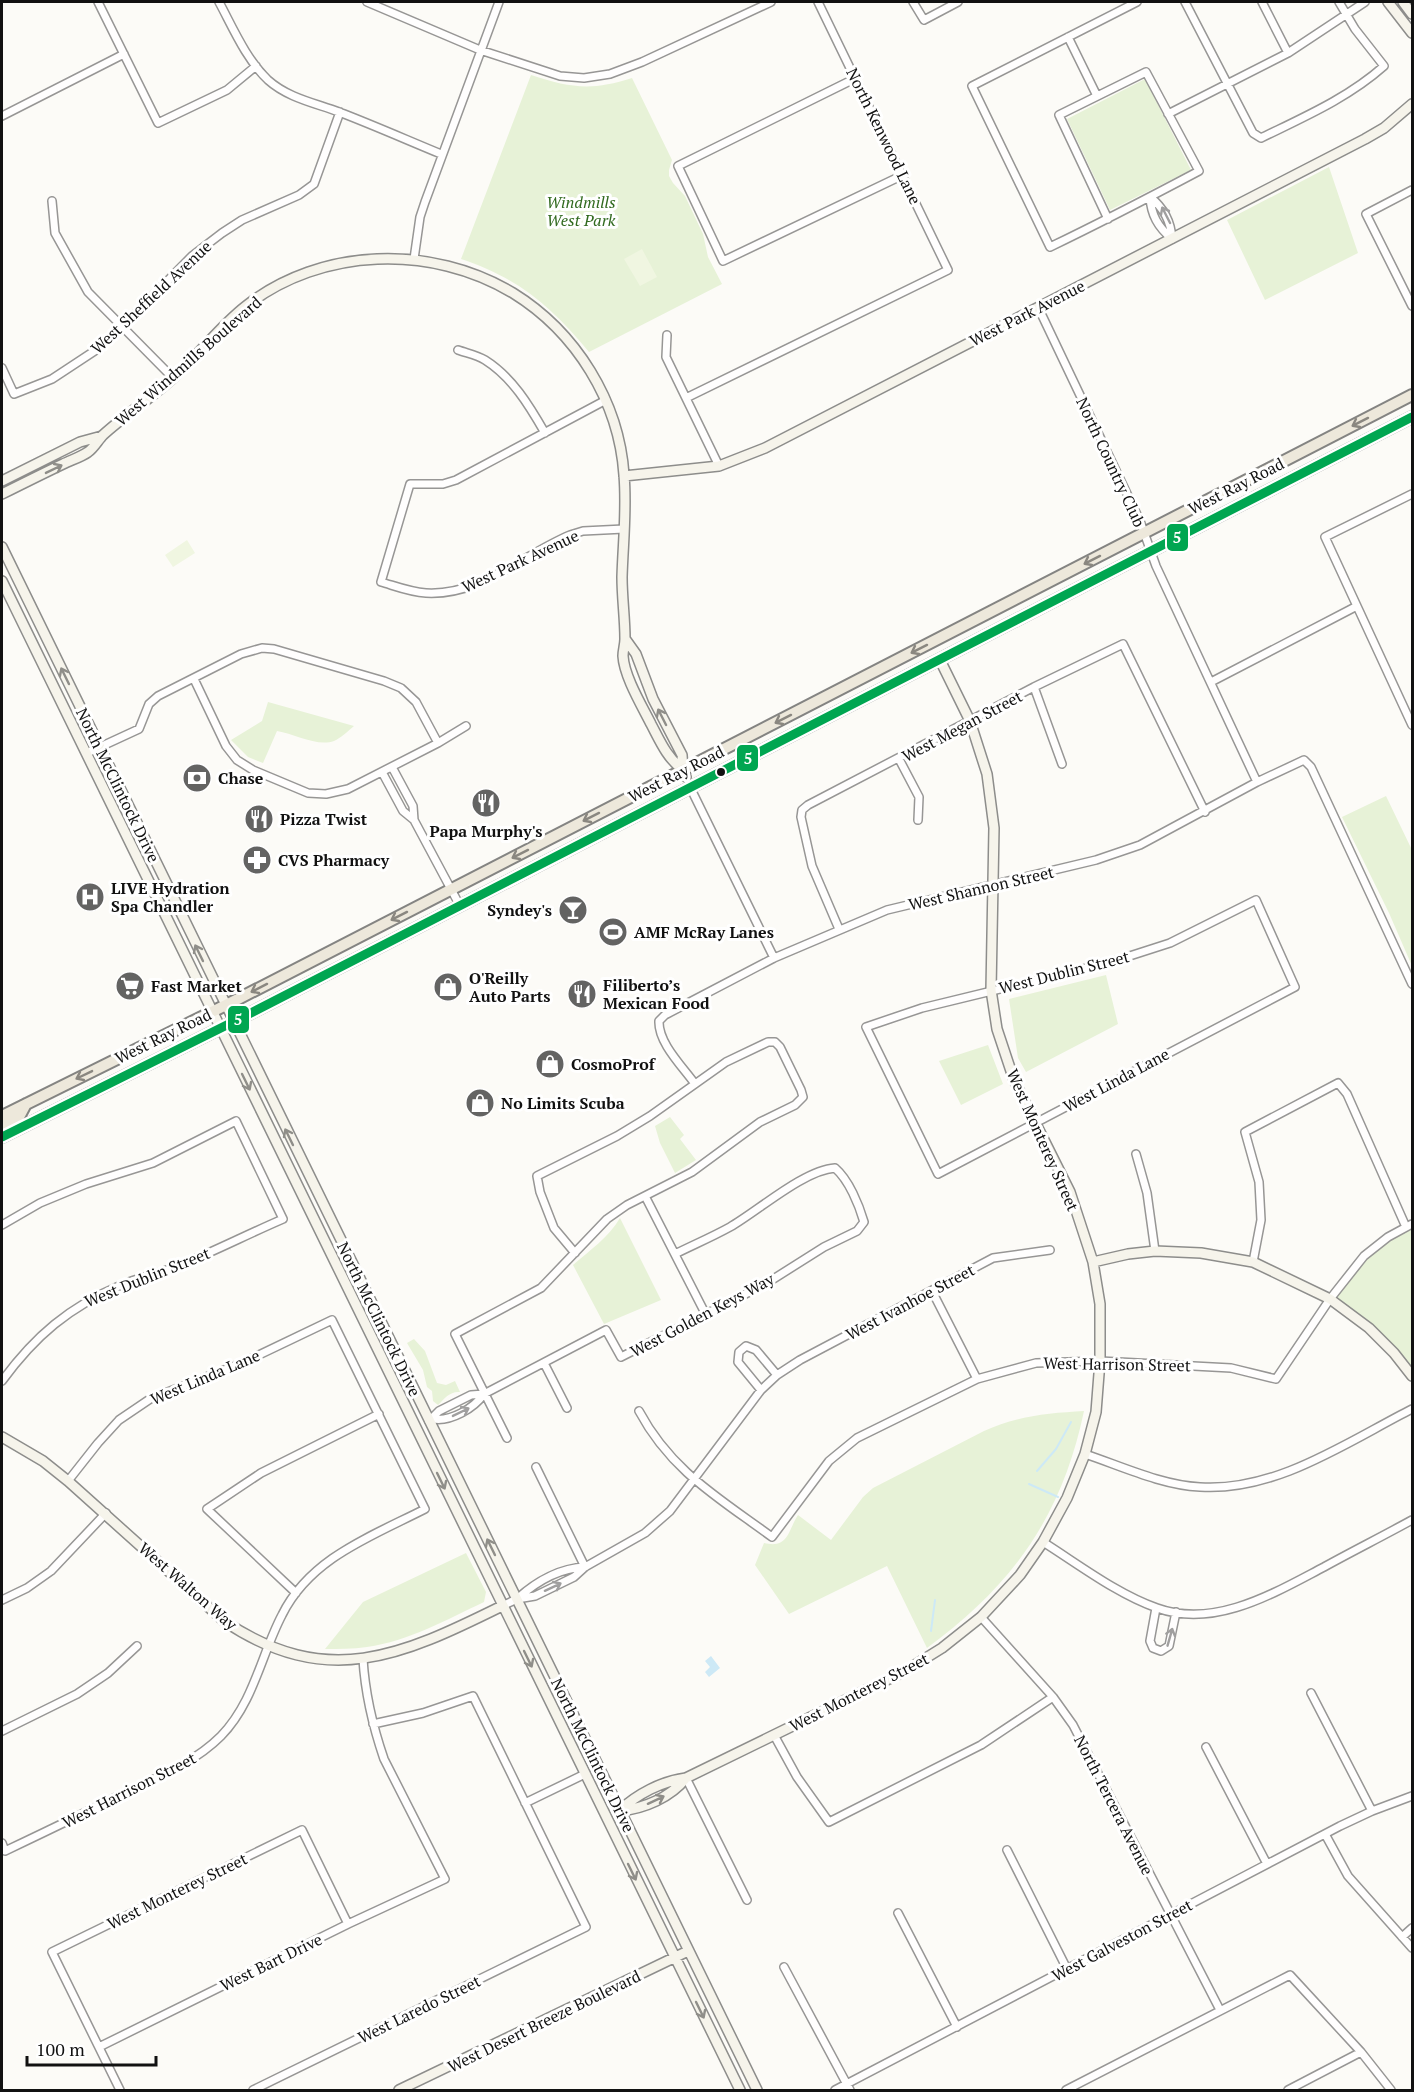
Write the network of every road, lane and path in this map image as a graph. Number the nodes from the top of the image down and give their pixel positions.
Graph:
1 (98, 2) edge
2 (219, 2) edge
3 (367, 2) edge
4 (499, 2) edge
5 (771, 2) edge
6 (818, 2) edge
7 (913, 2) edge
8 (958, 2) edge
9 (1137, 2) edge
10 (1185, 2) edge
11 (1262, 2) edge
12 (1339, 2) edge
13 (1365, 2) edge
14 (1388, 2) edge
15 (1403, 2) edge
16 (383, 5) edge
17 (1345, 14) junction
18 (1413, 14) edge
19 (1413, 33) edge
20 (1068, 37) junction
21 (480, 50) junction
22 (1288, 53) junction
23 (124, 54) junction
24 (256, 66) junction
25 (856, 78) junction
26 (1228, 84) junction
27 (1097, 96) junction
28 (1413, 104) edge
29 (340, 112) junction
30 (1168, 114) junction
31 (2, 116) edge
32 (441, 154) junction
33 (903, 175) junction
34 (1413, 190) edge
35 (1150, 197) junction
36 (52, 201) dead end
37 (1108, 219) junction
38 (1172, 239) junction
39 (414, 259) junction
40 (1413, 306) edge
41 (1038, 307) junction
42 (123, 326) junction
43 (667, 335) dead end
44 (458, 350) dead end
45 (2, 368) edge
46 (173, 378) junction
47 (1413, 395) edge
48 (686, 398) junction
49 (606, 400) junction
50 (1413, 417) edge
51 (545, 433) junction
52 (102, 436) junction
53 (719, 466) junction
54 (624, 476) junction
55 (2, 481) edge
56 (2, 494) edge
57 (1413, 494) edge
58 (624, 529) junction
59 (1144, 533) junction
60 (2, 547) edge
61 (1151, 551) junction
62 (2, 581) edge
63 (1357, 606) junction
64 (940, 660) junction
65 (194, 678) junction
66 (1211, 682) junction
67 (1034, 687) junction
68 (970, 721) junction
69 (1413, 725) edge
70 (466, 726) dead end
71 (438, 743) junction
72 (100, 747) junction
73 (87, 753) junction
74 (899, 759) junction
75 (1062, 764) dead end
76 (392, 766) junction
77 (382, 772) junction
78 (686, 778) junction
79 (1257, 782) junction
80 (1205, 812) junction
81 (414, 820) junction
82 (918, 820) dead end
83 (993, 886) junction
84 (451, 889) junction
85 (1256, 900) joint
86 (460, 906) junction
87 (839, 929) junction
88 (774, 958) junction
89 (1413, 984) edge
90 (992, 990) junction
91 (225, 1005) junction
92 (212, 1012) junction
93 (233, 1023) junction
94 (220, 1029) junction
95 (695, 1084) junction
96 (26, 1104) junction
97 (2, 1116) edge
98 (1035, 1123) junction
99 (2, 1127) edge
100 (2, 1137) edge
101 (1136, 1154) dead end
102 (938, 1174) joint
103 (645, 1196) junction
104 (2, 1225) edge
105 (1409, 1226) edge
106 (1050, 1250) dead end
107 (1155, 1251) junction
108 (575, 1253) junction
109 (675, 1254) junction
110 (1093, 1262) junction
111 (1253, 1262) junction
112 (932, 1291) junction
113 (1330, 1299) junction
114 (706, 1315) junction
115 (1100, 1361) junction
116 (544, 1363) junction
117 (777, 1375) junction
118 (1413, 1376) edge
119 (977, 1379) junction
120 (2, 1382) edge
121 (761, 1390) junction
122 (484, 1394) junction
123 (567, 1408) dead end
124 (1413, 1408) edge
125 (639, 1411) dead end
126 (379, 1414) junction
127 (431, 1420) junction
128 (2, 1437) edge
129 (507, 1438) dead end
130 (1085, 1454) junction
131 (536, 1467) dead end
132 (694, 1480) junction
133 (68, 1481) junction
134 (106, 1513) junction
135 (1413, 1520) edge
136 (1043, 1542) junction
137 (585, 1567) junction
138 (296, 1593) junction
139 (517, 1599) junction
140 (2, 1600) edge
141 (502, 1606) junction
142 (1156, 1608) junction
143 (1176, 1612) junction
144 (981, 1617) junction
145 (137, 1646) dead end
146 (268, 1646) junction
147 (363, 1659) junction
148 (1311, 1693) dead end
149 (1053, 1697) junction
150 (373, 1724) junction
151 (2, 1731) edge
152 (774, 1735) junction
153 (1206, 1747) dead end
154 (585, 1774) junction
155 (686, 1778) junction
156 (1413, 1796) edge
157 (525, 1803) junction
158 (1372, 1810) junction
159 (620, 1811) junction
160 (1325, 1834) junction
161 (2, 1843) edge
162 (1007, 1850) dead end
163 (1268, 1864) junction
164 (747, 1900) dead end
165 (898, 1913) dead end
166 (1170, 1915) junction
167 (348, 1924) junction
168 (1413, 1928) edge
169 (1402, 1937) junction
170 (1413, 1948) edge
171 (688, 1951) junction
172 (674, 1958) junction
173 (784, 1967) dead end
174 (1067, 1969) junction
175 (1220, 2010) junction
176 (957, 2027) junction
177 (99, 2047) junction
178 (1361, 2052) junction
179 (848, 2088) edge
180 (120, 2091) edge
181 (253, 2091) edge
182 (399, 2091) edge
183 (740, 2091) edge
184 (757, 2091) edge
185 (835, 2091) edge
186 (1066, 2091) edge
187 (1288, 2091) edge
188 (1391, 2091) edge

1 - 23 street
2 - 24 street
3 - 16 street
4 - 21 street
5 - 21 street
6 - 25 street, North Kenwood Lane
7 - 8 street
9 - 20 street
10 - 26 street
11 - 22 street
12 - 17 street
13 - 17 street
14 - 19 street
15 - 18 street
16 - 21 street
17 - 22 street
17 - 26 street
20 - 27 street
20 - 37 street
21 - 32 street
22 - 26 street
23 - 24 street
23 - 31 street
24 - 29 street
25 - 33 street, North Kenwood Lane
25 - 33 street
26 - 30 street
27 - 30 street
27 - 37 street
28 - 38 street, West Park Avenue
29 - 32 street
29 - 42 street, West Sheffield Avenue
30 - 35 street
32 - 39 street
33 - 48 street, North Kenwood Lane
34 - 40 street
35 - 37 street
35 - 38 street
36 - 42 street
38 - 41 street, West Park Avenue
39 - 46 street, West Windmills Boulevard
39 - 49 street, West Windmills Boulevard
41 - 53 street, West Park Avenue
41 - 59 street, North Country Club
42 - 45 street, West Sheffield Avenue
42 - 46 street
43 - 48 street
44 - 51 street
46 - 52 street, West Windmills Boulevard
47 -> 59 main road, West Ray Road
48 - 53 street
49 - 51 street
49 - 54 street, West Windmills Boulevard
50 - 61 main road, West Ray Road
51 - 58 street, West Park Avenue
52 - 55 street, West Windmills Boulevard
56 -> 52 street, West Windmills Boulevard
53 - 54 street, West Park Avenue
54 - 58 street, West Windmills Boulevard
57 - 63 street
58 - 78 street, West Windmills Boulevard
59 - 61 street, North Country Club
59 -> 78 main road, West Ray Road
72 -> 60 street, North McClintock Drive
61 - 64 main road, West Ray Road
61 - 66 street, North Country Club
62 - 73 street, North McClintock Drive
63 - 66 street
63 - 69 street
64 - 68 street, West Monterey Street
64 - 78 main road, West Ray Road
65 - 71 street
65 - 72 street
65 - 77 street
66 - 79 street, North Country Club
67 - 68 street, West Megan Street
67 - 75 street
67 - 80 street, West Megan Street
68 - 74 street, West Megan Street
68 - 83 street, West Monterey Street
70 - 71 street
71 - 76 street
72 - 73 street
91 -> 72 street, North McClintock Drive
73 - 92 street, North McClintock Drive
74 - 82 street
74 - 87 street, West Megan Street
76 - 77 street
76 - 81 street
77 - 81 street
78 -> 84 main road, West Ray Road
78 - 86 main road, West Ray Road
78 - 88 street
79 - 80 street, West Shannon Street
79 - 89 street, West Shannon Street
80 - 83 street, West Shannon Street
81 - 84 street
83 - 87 street, West Shannon Street
83 - 90 street, West Monterey Street
84 - 86 street
84 -> 91 main road, West Ray Road
85 - 90 street, West Dublin Street
85 - 98 street, West Linda Lane
86 - 93 main road, West Ray Road
87 - 88 street, West Shannon Street
88 - 95 street, West Shannon Street
90 - 98 street, West Monterey Street
90 - 102 street, West Dublin Street
91 - 92 main road, West Ray Road
91 - 93 street, North McClintock Drive
92 - 94 street, North McClintock Drive
92 -> 96 main road, West Ray Road
93 - 94 main road, West Ray Road
127 -> 93 street, North McClintock Drive
94 - 100 main road, West Ray Road
94 -> 141 street, North McClintock Drive
95 - 103 street
95 - 108 street
96 - 97 main road, West Ray Road
96 - 99 main road
98 - 102 street, West Linda Lane
98 - 110 street, West Monterey Street
101 - 107 street
103 - 108 street
103 - 109 street
104 - 120 street, West Dublin Street
105 - 111 street
105 - 113 street, West Harrison Street
106 - 112 street, West Ivanhoe Street
107 - 110 street
107 - 111 street
108 - 122 street
109 - 114 street
109 - 114 street, West Golden Keys Way
110 - 115 street, West Monterey Street
111 - 113 street
112 - 117 street, West Ivanhoe Street
112 - 119 street
113 - 115 street, West Harrison Street
113 - 118 street
114 - 116 street, West Golden Keys Way
115 - 119 street, West Harrison Street
115 - 130 street, West Monterey Street
116 - 122 street, West Golden Keys Way
116 - 123 street
117 - 121 street, West Ivanhoe Street
117 - 121 street
119 - 132 street, West Harrison Street
121 - 132 street, West Ivanhoe Street
122 - 127 street, West Golden Keys Way
122 - 129 street
124 - 130 street
125 - 132 street
126 - 133 street, West Linda Lane
126 - 138 street, West Harrison Street
126 - 138 street
139 -> 127 street, North McClintock Drive
128 - 133 street, West Walton Way
130 - 136 street, West Monterey Street
131 - 137 street
132 - 137 street, West Ivanhoe Street
133 - 134 street, West Walton Way
134 - 140 street
134 - 146 street, West Walton Way
135 - 143 street
136 - 142 street
136 - 144 street, West Monterey Street
137 - 139 street, West Ivanhoe Street
138 - 146 street, West Harrison Street
139 - 141 street, West Ivanhoe Street
139 - 159 street, North McClintock Drive
141 - 147 street, West Walton Way
141 -> 154 street, North McClintock Drive
142 - 143 street
142 -> 143 street
144 - 149 street, North Tercera Avenue
144 - 152 street, West Monterey Street
145 - 151 street
146 - 147 street, West Walton Way
146 - 161 street, West Harrison Street
147 - 150 street
148 - 158 street
149 - 152 street
149 - 166 street, North Tercera Avenue
150 - 157 street
150 - 167 street, West Bart Drive
152 - 155 street, West Monterey Street
153 - 163 street
154 - 157 street
154 -> 172 street, North McClintock Drive
155 - 159 street, West Monterey Street
155 - 164 street
156 - 158 street, West Galveston Street
157 - 181 street, West Laredo Street
158 - 160 street, West Galveston Street
159 - 171 street, North McClintock Drive
160 - 163 street, West Galveston Street
160 - 169 street
162 - 174 street
163 - 166 street, West Galveston Street
165 - 176 street
166 - 174 street, West Galveston Street
166 - 175 street, North Tercera Avenue
167 - 177 street, West Bart Drive
167 - 177 street, West Monterey Street
168 - 169 street
169 - 170 street
171 - 172 street, West Desert Breeze Boulevard
171 - 184 street, North McClintock Drive
172 - 182 street, West Desert Breeze Boulevard
172 -> 183 street, North McClintock Drive
173 - 179 street
174 - 176 street, West Galveston Street
175 - 178 street
175 - 186 street
176 - 179 street, West Galveston Street
177 - 180 street
178 - 187 street
178 - 188 street
179 - 185 street, West Galveston Street

